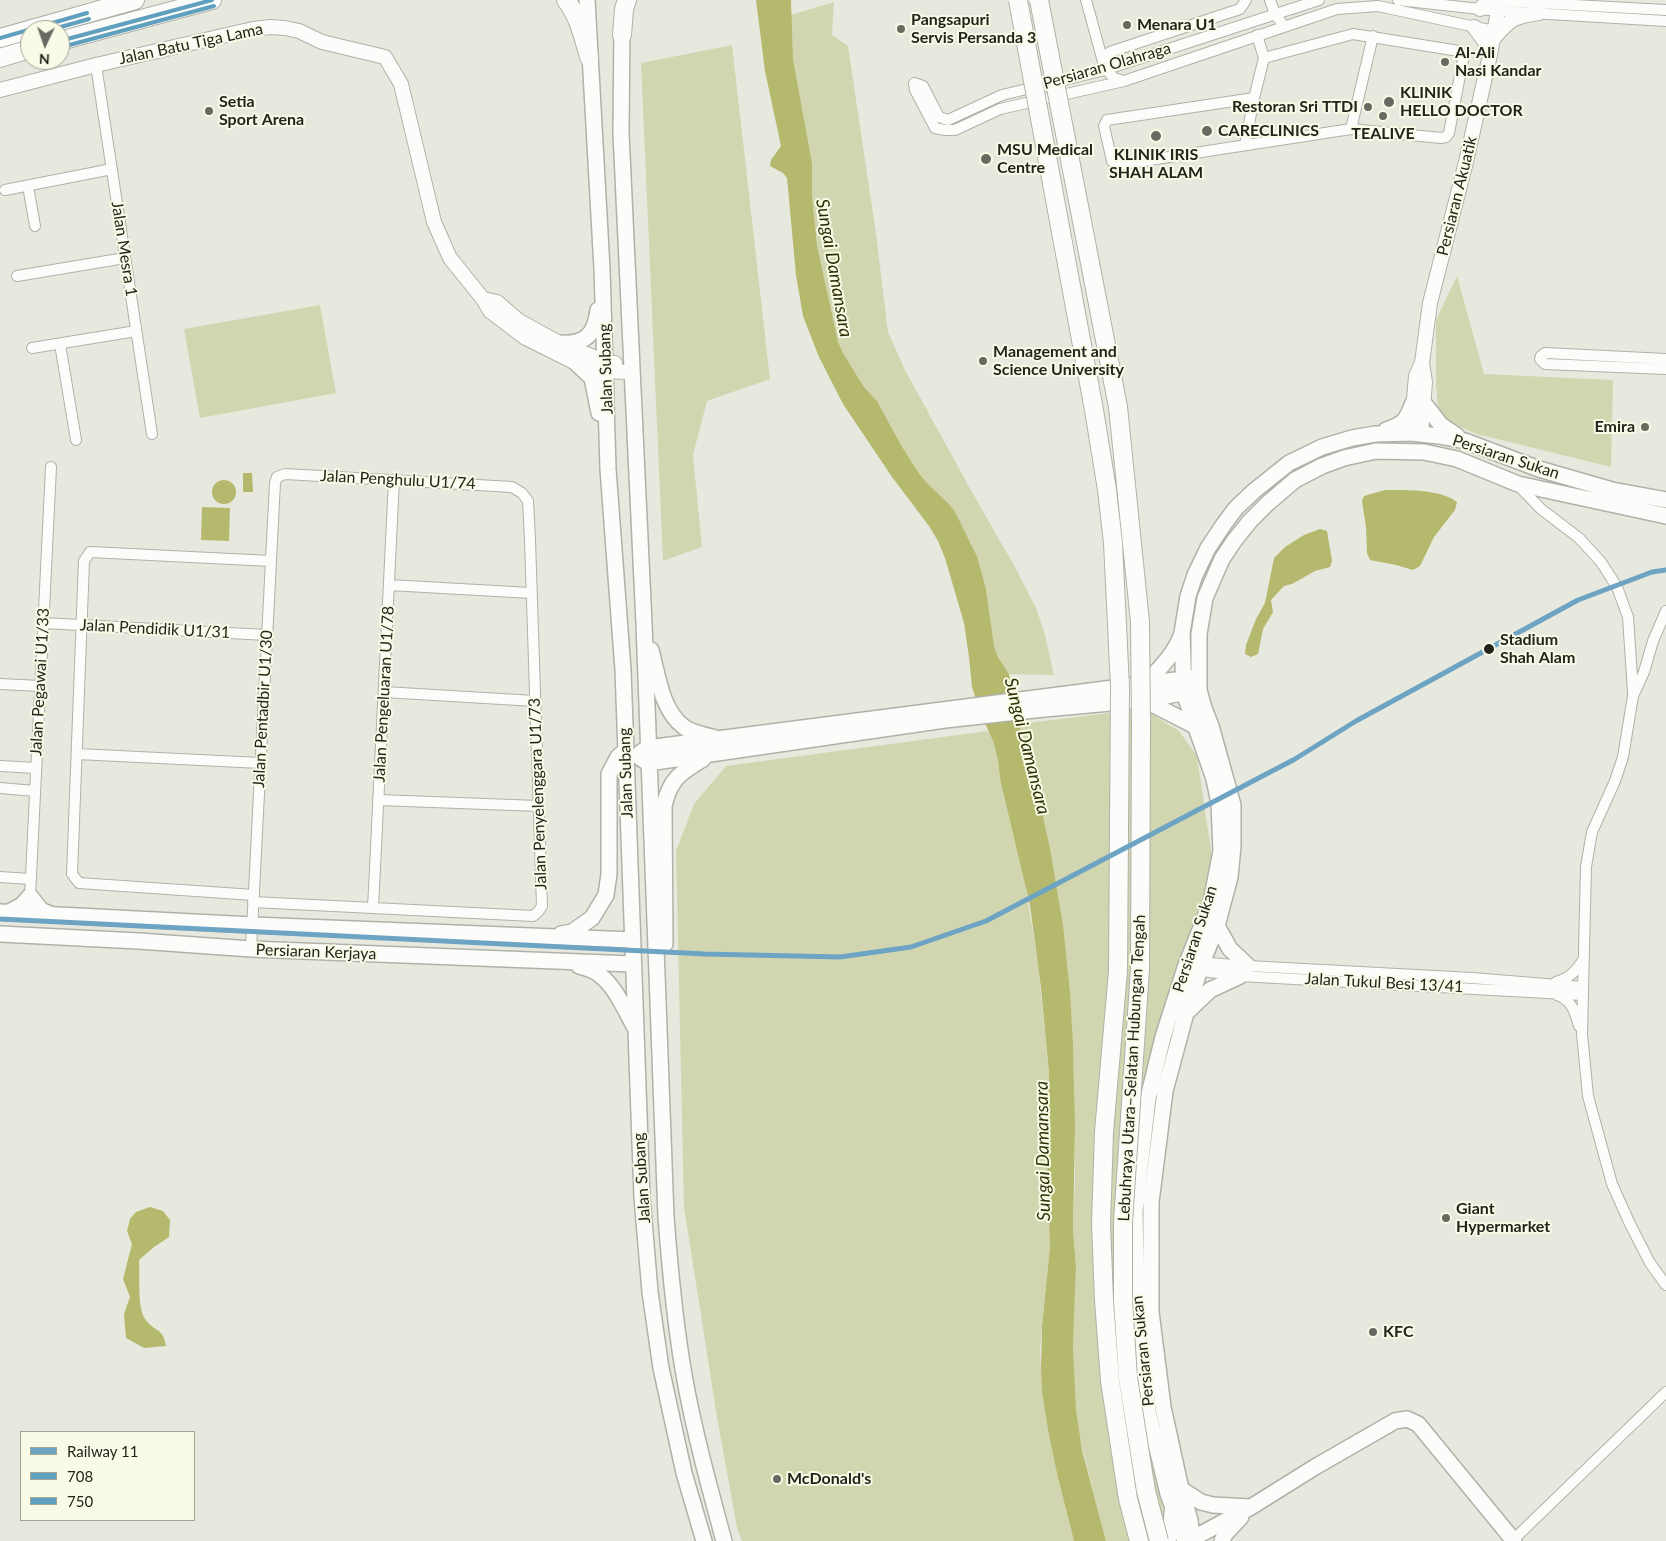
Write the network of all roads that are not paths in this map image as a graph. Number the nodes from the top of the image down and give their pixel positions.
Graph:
1 (135, 0) edge
2 (212, 0) edge
3 (566, 0) edge
4 (587, 0) edge
5 (620, 0) edge
6 (627, 0) edge
7 (1018, 0) edge
8 (1039, 0) edge
9 (1086, 0) edge
10 (1246, 0) edge
11 (1270, 0) edge
12 (1280, 0) edge
13 (1398, 0) edge
14 (1310, 1) edge
15 (1428, 2) edge
16 (1494, 4) edge
17 (1538, 6) edge
18 (1666, 10) edge
19 (1280, 12) junction
20 (1666, 21) edge
21 (1284, 26) junction
22 (1474, 27) junction
23 (622, 35) junction
24 (1257, 35) junction
25 (1494, 35) junction
26 (1373, 36) junction
27 (0, 38) edge
28 (70, 38) edge
29 (20, 52) edge
30 (1490, 55) junction
31 (589, 57) junction
32 (0, 58) edge
33 (1264, 58) junction
34 (96, 65) junction
35 (1109, 68) junction
36 (1124, 81) junction
37 (0, 90) edge
38 (1254, 98) junction
39 (1351, 129) junction
40 (1245, 145) junction
41 (112, 169) junction
42 (28, 186) junction
43 (5, 190) dead end
44 (35, 226) dead end
45 (125, 258) junction
46 (602, 269) junction
47 (17, 276) dead end
48 (483, 299) junction
49 (136, 331) junction
50 (559, 343) junction
51 (60, 344) junction
52 (32, 348) dead end
53 (1666, 359) edge
54 (576, 363) junction
55 (606, 367) junction
56 (632, 368) junction
57 (1666, 369) edge
58 (1418, 403) junction
59 (152, 434) dead end
60 (1375, 434) junction
61 (1415, 436) junction
62 (76, 440) dead end
63 (1464, 441) junction
64 (1376, 451) junction
65 (1457, 458) junction
66 (51, 468) dead end
67 (608, 469) junction
68 (285, 474) joint
69 (394, 480) junction
70 (1518, 484) junction
71 (512, 487) joint
72 (1666, 500) edge
73 (1666, 516) edge
74 (271, 561) junction
75 (389, 585) junction
76 (531, 592) junction
77 (1666, 611) edge
78 (43, 623) junction
79 (644, 624) junction
80 (82, 626) junction
81 (1182, 633) junction
82 (267, 635) junction
83 (0, 684) edge
84 (1145, 684) junction
85 (1199, 684) junction
86 (40, 686) junction
87 (1183, 686) junction
88 (384, 692) junction
89 (1633, 696) junction
90 (1144, 700) junction
91 (535, 701) junction
92 (1044, 703) junction
93 (944, 715) junction
94 (1195, 726) junction
95 (719, 739) junction
96 (77, 754) junction
97 (640, 754) junction
98 (709, 755) junction
99 (260, 763) junction
100 (0, 766) edge
101 (36, 768) junction
102 (0, 788) edge
103 (35, 791) junction
104 (378, 800) junction
105 (539, 806) junction
106 (0, 877) edge
107 (30, 879) junction
108 (30, 896) junction
109 (254, 899) junction
110 (373, 908) junction
111 (4, 912) edge
112 (50, 914) junction
113 (654, 917) junction
114 (252, 925) junction
115 (1217, 926) junction
116 (0, 934) edge
117 (552, 936) junction
118 (632, 940) junction
119 (251, 949) junction
120 (644, 953) junction
121 (1584, 959) junction
122 (563, 962) junction
123 (632, 964) junction
124 (1194, 965) junction
125 (1244, 971) junction
126 (656, 980) junction
127 (1549, 988) junction
128 (1583, 991) junction
129 (657, 1007) junction
130 (1186, 1013) junction
131 (635, 1028) junction
132 (1582, 1034) junction
133 (1666, 1285) edge
134 (1666, 1392) edge
135 (1181, 1489) junction
136 (1172, 1505) junction
137 (1251, 1507) junction
138 (704, 1541) edge
139 (724, 1541) edge
140 (1140, 1541) edge
141 (1159, 1541) edge
142 (1168, 1541) edge
143 (1186, 1541) edge
144 (1222, 1541) edge
145 (1514, 1541) edge

1 - 27 highway
2 - 28 highway
3 - 31 highway
4 - 31 main road, Jalan Subang
5 - 23 main road, Jalan Subang
6 - 23 highway
7 - 140 highway, Lebuhraya Utara–Selatan Hubungan Tengah, bridge
8 - 141 highway, Lebuhraya Utara–Selatan Hubungan Tengah, bridge
9 - 35 street
10 - 35 street
11 - 19 street
12 - 19 street
13 - 15 street
14 - 19 street, Persiaran Olahraga
15 - 16 street
16 - 17 street
16 - 25 street, Persiaran Akuatik
17 - 18 street
17 - 20 street
17 - 25 street
19 - 21 street
19 - 35 street, Persiaran Olahraga
21 - 22 street, Persiaran Olahraga
21 - 24 street, Persiaran Olahraga
22 - 25 street, Persiaran Olahraga
22 - 30 street
23 - 56 main road, Jalan Subang
24 - 33 street
24 - 36 street, Persiaran Olahraga
25 - 30 street, Persiaran Akuatik
26 - 33 street
26 - 39 street
26 - 39 street
29 - 32 highway
30 - 58 street, Persiaran Akuatik
31 - 46 main road, Jalan Subang
33 - 38 street
34 - 37 street, Jalan Batu Tiga Lama
34 - 41 street, Jalan Mesra 1
34 - 48 street, Jalan Batu Tiga Lama
35 - 36 street
35 - 36 street, Persiaran Olahraga
38 - 40 street
38 - 40 street
39 - 40 street
41 - 42 street
41 - 45 street, Jalan Mesra 1
42 - 43 street
42 - 44 street
45 - 47 street
45 - 49 street, Jalan Mesra 1
46 - 50 main road
46 - 55 main road, Jalan Subang
48 - 50 street
48 - 54 street, Jalan Batu Tiga Lama
49 - 51 street
49 - 59 street, Jalan Mesra 1
50 - 55 street
51 - 52 street
51 - 62 street
53 - 57 street
54 - 55 street, Jalan Batu Tiga Lama
54 - 67 main road
55 - 56 street
55 - 67 main road, Jalan Subang
56 - 79 main road, Jalan Subang
58 - 60 main road
58 - 61 street, Persiaran Akuatik
58 - 63 main road
60 - 61 main road, Persiaran Sukan
60 - 81 main road, Persiaran Sukan
61 - 63 main road, Persiaran Sukan
61 - 64 main road
61 - 65 main road
63 - 72 main road, Persiaran Sukan
64 - 65 main road, Persiaran Sukan
64 - 85 main road, Persiaran Sukan
65 - 70 main road, Persiaran Sukan
66 - 78 street, Jalan Pegawai U1/33
67 - 97 main road, Jalan Subang
68 - 69 street, Jalan Penghulu U1/74
68 - 74 street, Jalan Pentadbir U1/30
69 - 71 street, Jalan Penghulu U1/74
69 - 75 street, Jalan Pengeluaran U1/78
70 - 73 main road, Persiaran Sukan
70 - 89 street
71 - 76 street, Jalan Penyelenggara U1/73
74 - 80 street
74 - 82 street, Jalan Pentadbir U1/30
75 - 76 street
75 - 88 street, Jalan Pengeluaran U1/78
76 - 91 street, Jalan Penyelenggara U1/73
77 - 89 street
78 - 80 street, Jalan Pendidik U1/31
78 - 86 street, Jalan Pegawai U1/33
79 - 95 main road
79 - 97 main road, Jalan Subang
80 - 82 street, Jalan Pendidik U1/31
80 - 96 street
81 - 84 main road
81 - 87 main road, Persiaran Sukan
82 - 99 street, Jalan Pentadbir U1/30
83 - 86 street
84 - 87 main road
84 - 92 main road
85 - 87 main road
85 - 115 main road, Persiaran Sukan
86 - 101 street, Jalan Pegawai U1/33
87 - 90 main road
87 - 94 main road, Persiaran Sukan
88 - 91 street
88 - 104 street, Jalan Pengeluaran U1/78
89 - 121 street
90 - 92 main road
90 - 94 main road
91 - 105 street, Jalan Penyelenggara U1/73
92 - 93 main road
93 - 95 main road
93 - 98 main road
94 - 124 main road, Persiaran Sukan
95 - 97 main road
96 - 99 street
96 - 109 street
97 - 98 main road
97 - 113 main road, Jalan Subang
97 - 117 main road
97 - 118 main road, Jalan Subang
98 - 129 main road
99 - 109 street, Jalan Pentadbir U1/30
100 - 101 street
101 - 103 street, Jalan Pegawai U1/33
102 - 103 street
103 - 107 street, Jalan Pegawai U1/33
104 - 105 street
104 - 110 street, Jalan Pengeluaran U1/78
105 - 110 street, Jalan Penyelenggara U1/73
106 - 107 street
107 - 108 street, Jalan Pegawai U1/33
108 - 111 main road
108 - 112 main road
109 - 110 street, Jalan Penyelenggara U1/73
109 - 114 street, Jalan Pentadbir U1/30
111 - 112 main road, Persiaran Kerjaya
112 - 114 main road, Persiaran Kerjaya
113 - 120 main road
113 - 126 main road, Jalan Subang
114 - 117 main road, Persiaran Kerjaya
114 - 119 street, Jalan Pentadbir U1/30
115 - 124 main road, Persiaran Sukan
115 - 125 main road
116 - 119 main road, Persiaran Kerjaya
117 - 118 main road, Persiaran Kerjaya
118 - 120 main road
118 - 123 main road, Jalan Subang
119 - 122 main road, Persiaran Kerjaya
120 - 123 main road
120 - 126 main road
121 - 127 street
121 - 128 street
122 - 123 main road, Persiaran Kerjaya
122 - 131 main road
123 - 131 main road, Jalan Subang
124 - 125 street, Jalan Tukul Besi 13/41
124 - 130 main road, Persiaran Sukan
124 - 136 main road, Persiaran Sukan
125 - 127 street, Jalan Tukul Besi 13/41
125 - 130 main road
126 - 129 main road, Jalan Subang
127 - 128 street, Jalan Tukul Besi 13/41
127 - 132 street
128 - 132 street
129 - 139 main road, Jalan Subang
130 - 135 main road, Persiaran Sukan
131 - 138 main road, Jalan Subang
132 - 133 street
134 - 145 street
135 - 137 main road
135 - 143 main road, Persiaran Sukan
136 - 142 main road
136 - 143 main road, Persiaran Sukan
137 - 143 main road
137 - 144 main road
137 - 145 main road

